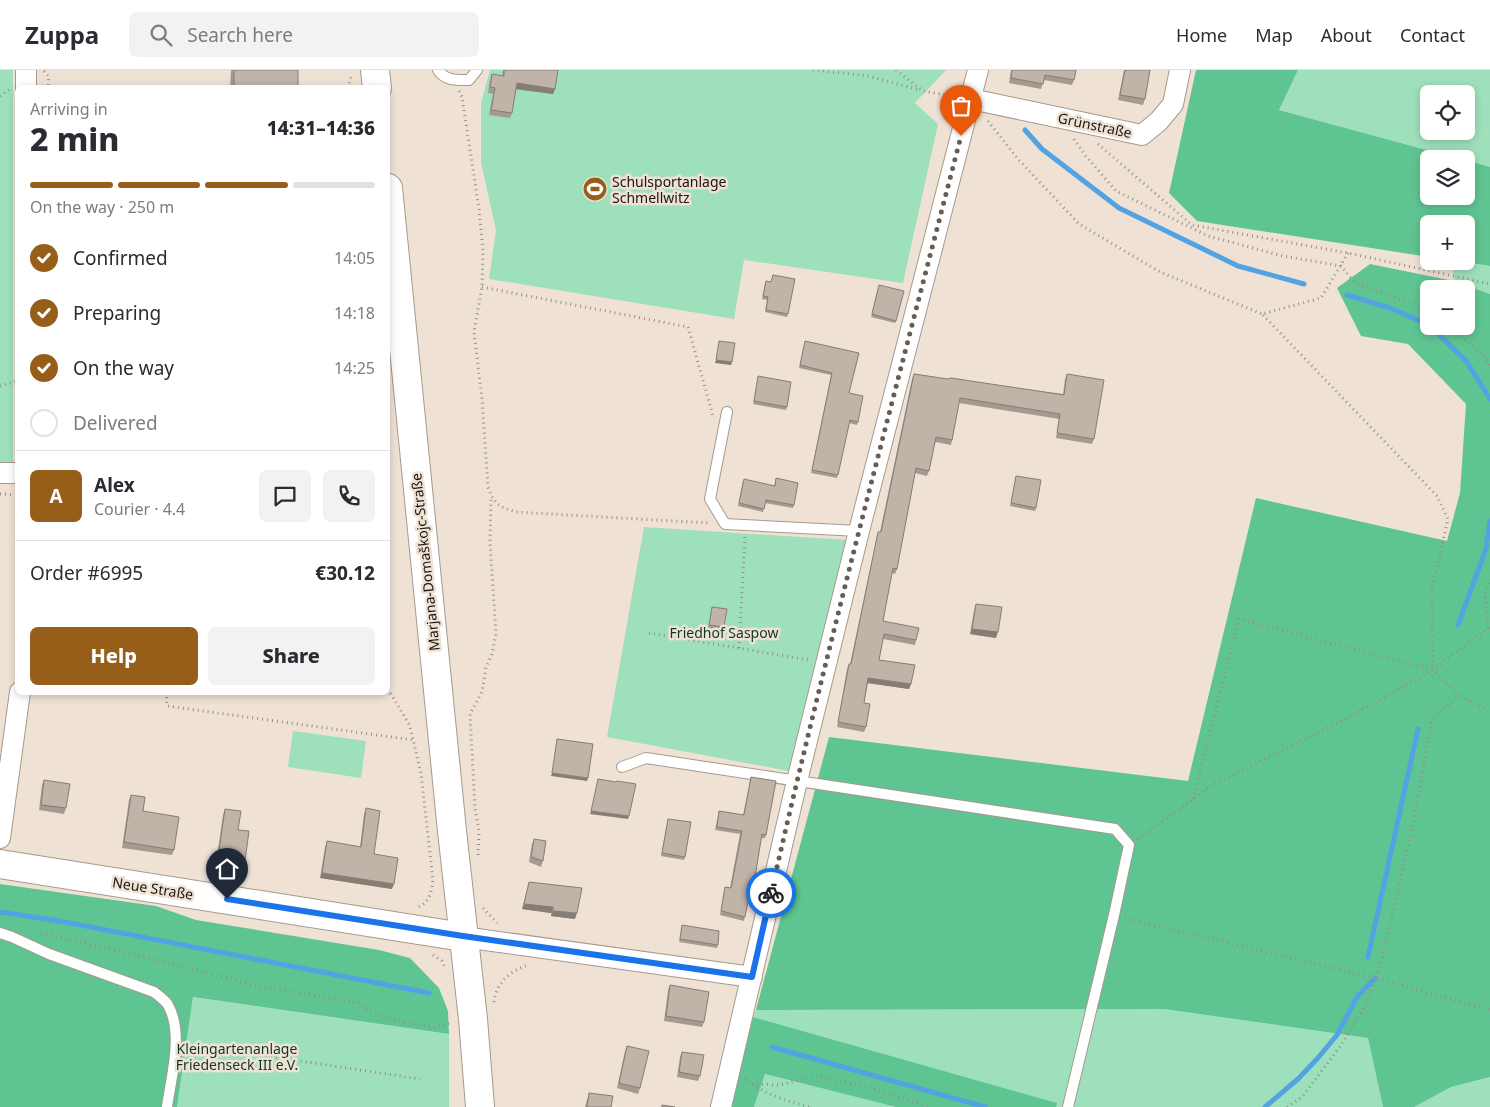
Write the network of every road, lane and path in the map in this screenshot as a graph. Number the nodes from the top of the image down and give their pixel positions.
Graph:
1 (26, 70) edge
2 (44, 70) edge
3 (353, 70) edge
4 (375, 70) edge
5 (438, 70) edge
6 (477, 70) edge
7 (813, 70) edge
8 (896, 70) edge
9 (978, 70) edge
10 (1180, 70) edge
11 (454, 80) junction
12 (26, 85) edge
13 (48, 85) edge
14 (349, 85) edge
15 (377, 85) edge
16 (923, 91) junction
17 (971, 99) junction
18 (1064, 118) junction
19 (390, 208) edge
20 (1348, 253) junction
21 (1341, 266) junction
22 (1490, 284) edge
23 (482, 286) junction
24 (1420, 307) edge
25 (1262, 314) junction
26 (1460, 335) edge
27 (1490, 365) edge
28 (15, 382) edge
29 (0, 386) edge
30 (727, 412) dead end
31 (721, 437) junction
32 (0, 473) edge
33 (15, 473) edge
34 (0, 494) edge
35 (15, 494) edge
36 (492, 497) junction
37 (725, 524) junction
38 (746, 525) junction
39 (859, 531) junction
40 (1490, 579) edge
41 (1489, 628) edge
42 (649, 634) dead end
43 (739, 648) junction
44 (826, 663) junction
45 (1433, 670) junction
46 (390, 692) edge
47 (20, 695) edge
48 (166, 695) edge
49 (1458, 695) junction
50 (1490, 712) edge
51 (413, 740) junction
52 (622, 767) dead end
53 (796, 781) junction
54 (1193, 799) junction
55 (0, 838) edge
56 (1129, 845) junction
57 (478, 862) dead end
58 (0, 864) edge
59 (481, 906) dead end
60 (411, 909) dead end
61 (1114, 915) junction
62 (498, 924) dead end
63 (0, 934) edge
64 (463, 936) junction
65 (12, 937) junction
66 (428, 953) dead end
67 (536, 962) dead end
68 (444, 968) dead end
69 (752, 977) junction
70 (1375, 978) junction
71 (494, 1009) dead end
72 (1490, 1010) edge
73 (455, 1022) dead end
74 (186, 1044) dead end
75 (731, 1067) junction
76 (420, 1078) dead end
77 (752, 1084) junction
78 (167, 1107) edge
79 (480, 1107) edge
80 (721, 1107) edge
81 (809, 1107) edge
82 (930, 1107) edge
83 (1068, 1107) edge
84 (1287, 1107) edge

1 - 12 street
2 - 13 path
3 - 14 path
4 - 15 street
5 - 11 lane
6 - 11 lane
7 - 16 path
8 - 16 path
9 - 17 street
10 - 18 street, Grünstraße
11 - 23 path
16 - 17 path
17 - 18 street, Grünstraße
17 - 25 path
17 - 39 street
18 - 20 path
18 - 21 path
19 - 64 street, Marjana-Domaškojc-Straße
20 - 21 path
20 - 22 path
21 - 24 path
21 - 25 path
23 - 31 path
23 - 36 path
25 - 45 path
26 - 27 path
28 - 29 path
30 - 31 lane
31 - 37 lane
32 - 33 street
34 - 35 path
36 - 37 path
36 - 57 path
37 - 38 lane
38 - 39 lane
38 - 43 path
39 - 44 street
40 - 41 path
41 - 45 path
42 - 43 path
43 - 44 path
44 - 53 street
45 - 49 path
45 - 54 path
45 - 54 path
46 - 51 path
47 - 55 street
48 - 51 path
49 - 50 path
49 - 70 path
51 - 60 path
52 - 53 lane
53 - 56 lane
53 - 69 street
54 - 56 path
56 - 61 lane
58 - 64 street, Neue Straße
59 - 62 path
61 - 70 path
61 - 83 lane
63 - 65 lane
64 - 69 street, Neue Straße
64 - 79 street, Marjana-Domaškojc-Straße
65 - 73 path
65 - 78 lane
66 - 68 path
67 - 71 path
69 - 75 street
70 - 72 path
70 - 84 path
74 - 76 path
75 - 77 path
75 - 80 street
77 - 81 path
77 - 82 path

